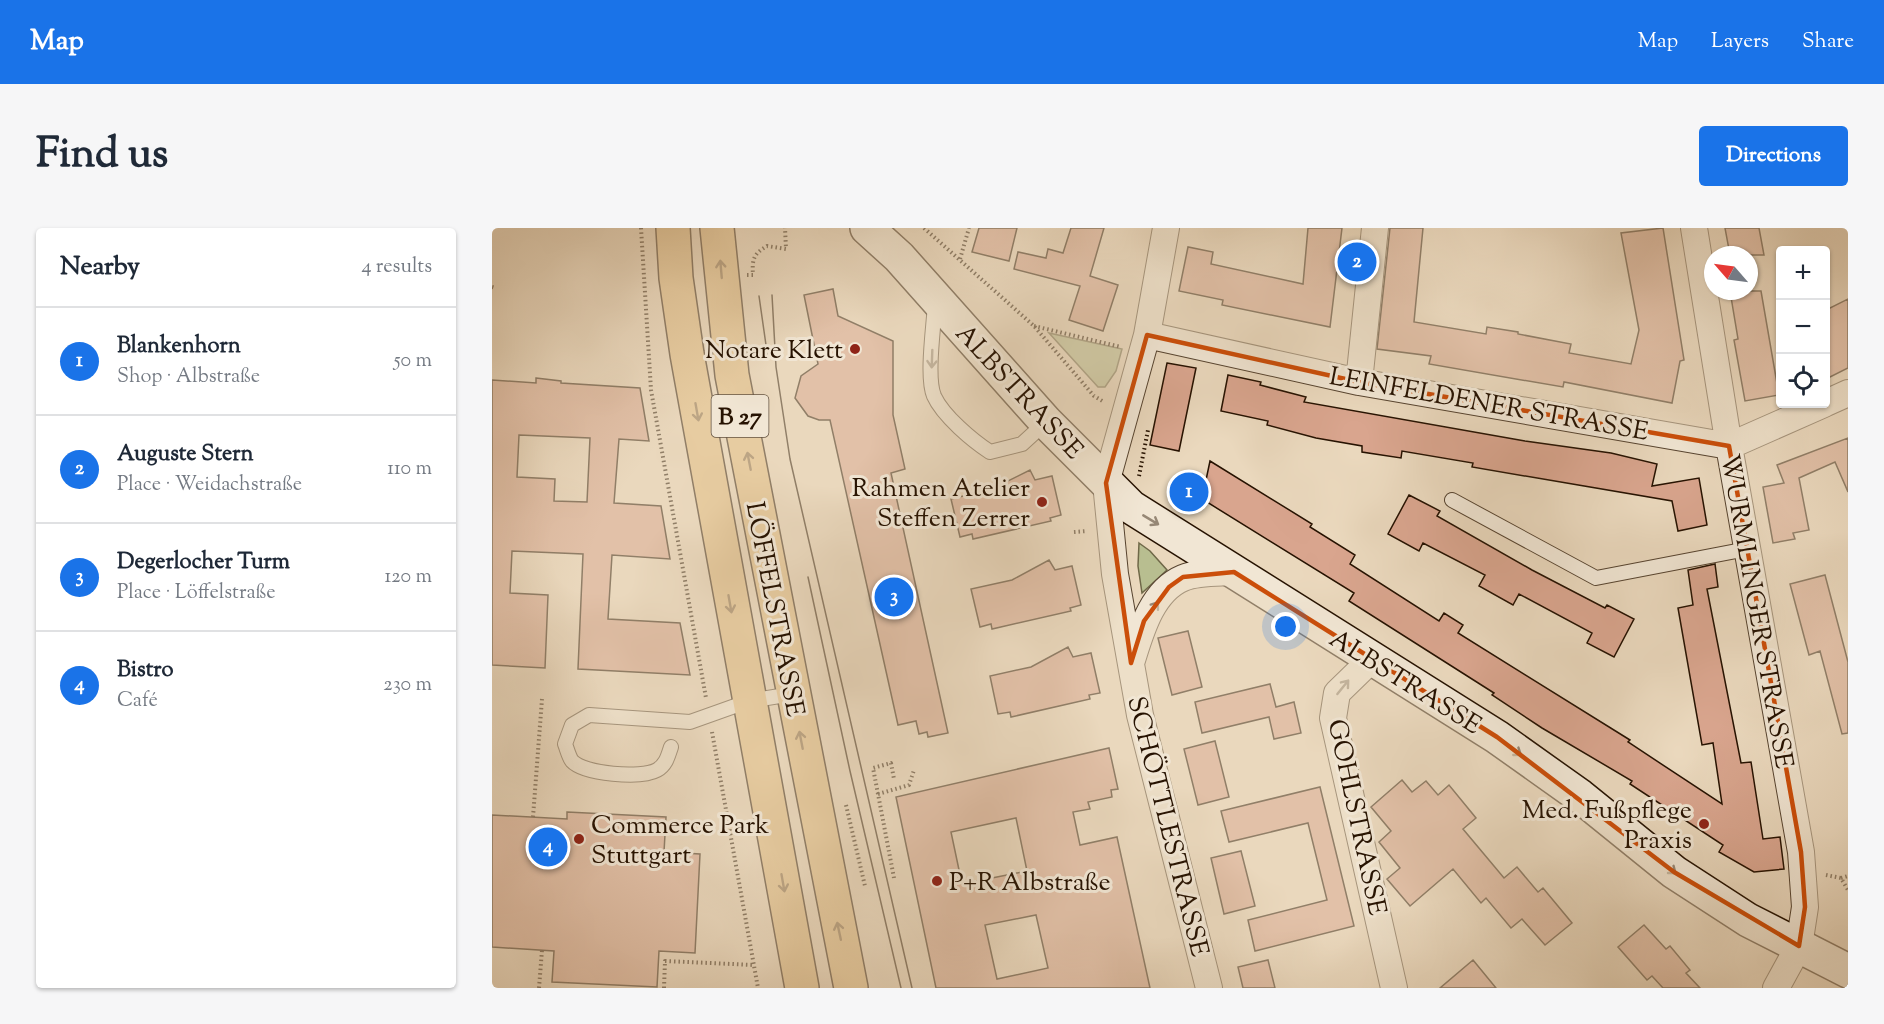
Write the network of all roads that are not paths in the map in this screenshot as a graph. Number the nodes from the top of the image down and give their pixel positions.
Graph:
1 (673, 228) edge
2 (717, 228) edge
3 (867, 228) edge
4 (1166, 228) edge
5 (1375, 228) edge
6 (1694, 228) edge
7 (935, 301) junction
8 (1145, 344) junction
9 (1359, 382) junction
10 (1848, 393) edge
11 (1830, 401) edge
12 (1814, 408) edge
13 (1046, 422) junction
14 (1729, 446) junction
15 (1106, 483) junction
16 (1452, 500) dead end
17 (1747, 549) junction
18 (1234, 572) junction
19 (1372, 659) junction
20 (1131, 663) junction
21 (792, 694) junction
22 (749, 701) junction
23 (671, 747) dead end
24 (1799, 946) junction
25 (1848, 971) edge
26 (802, 988) edge
27 (851, 988) edge
28 (1209, 988) edge
29 (1394, 988) edge
30 (1776, 988) edge

1 -> 22 main road, LÖFFELSTRASSE / B 27
21 -> 2 main road, LÖFFELSTRASSE / B 27
3 - 7 street, ALBSTRASSE
4 - 8 street
5 - 9 street
6 - 14 street, WURMLINGER STRASSE
7 - 13 street, ALBSTRASSE
7 -> 13 lane
8 - 9 street, LEINFELDENER STRASSE
8 - 15 street
9 - 14 street, LEINFELDENER STRASSE
10 - 11 street
12 - 14 street
13 - 15 street, ALBSTRASSE
14 - 17 street, WURMLINGER STRASSE
15 -> 18 street, ALBSTRASSE
15 - 20 street, SCHÖTTLESTRASSE
16 - 17 lane
17 - 24 street, WURMLINGER STRASSE
18 - 19 street, ALBSTRASSE
20 -> 18 street, SCHÖTTLESTRASSE
19 -> 24 street, ALBSTRASSE
29 -> 19 street, GOHLSTRASSE
20 - 28 street, SCHÖTTLESTRASSE
21 - 22 lane
27 -> 21 main road, LÖFFELSTRASSE / B 27
22 - 23 lane
22 -> 26 main road, LÖFFELSTRASSE / B 27
24 - 25 street, ALBSTRASSE
24 - 30 street, WURMLINGER STRASSE

